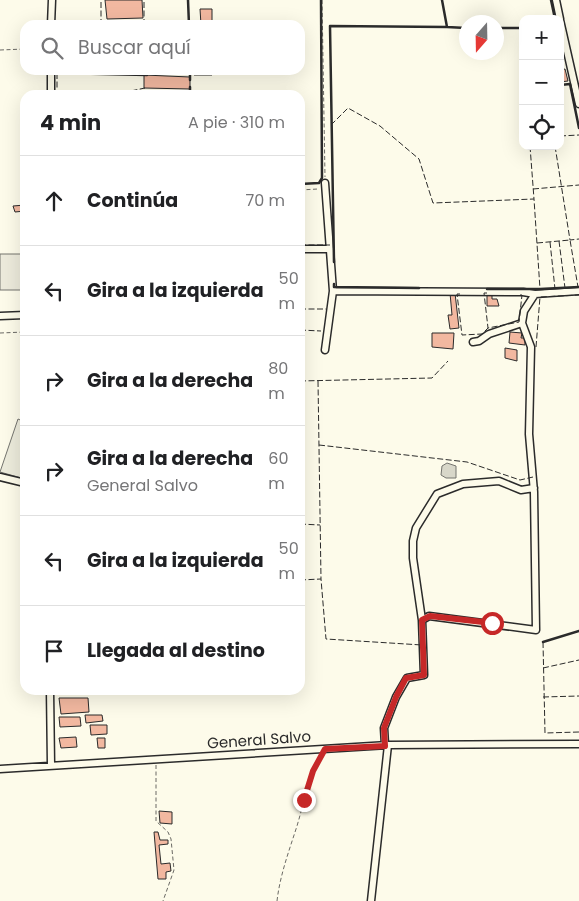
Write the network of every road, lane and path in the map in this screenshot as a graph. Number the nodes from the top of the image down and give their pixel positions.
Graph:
1 (52, 0) edge
2 (322, 0) edge
3 (556, 0) edge
4 (559, 15) edge
5 (51, 20) edge
6 (564, 38) edge
7 (20, 49) edge
8 (0, 50) edge
9 (51, 75) edge
10 (51, 90) edge
11 (579, 104) edge
12 (326, 183) junction
13 (305, 190) edge
14 (305, 249) edge
15 (330, 250) junction
16 (333, 291) junction
17 (579, 291) edge
18 (535, 294) junction
19 (20, 315) edge
20 (0, 316) edge
21 (522, 323) junction
22 (20, 332) edge
23 (0, 333) edge
24 (473, 342) dead end
25 (325, 350) dead end
26 (0, 477) edge
27 (20, 482) edge
28 (534, 488) junction
29 (422, 620) junction
30 (50, 695) edge
31 (579, 744) edge
32 (386, 745) junction
33 (325, 749) junction
34 (156, 760) junction
35 (51, 765) junction
36 (0, 769) edge
37 (163, 901) edge
38 (277, 901) edge
39 (371, 901) edge

1 - 5 street
2 - 12 path
3 - 4 street
6 - 11 street
7 - 8 path
9 - 10 street
12 - 13 path
12 - 15 street
14 - 15 street
15 - 16 street
16 - 18 street
16 - 25 street
17 - 18 street
18 - 21 street
19 - 20 street
21 - 24 street
21 - 28 street
22 - 23 path
26 - 27 street
28 - 29 street
28 - 29 street
29 - 32 street
30 - 35 street
31 - 32 street, General Salvo
32 - 33 street, General Salvo
32 - 39 street
33 - 34 street, General Salvo
33 - 38 path
34 - 35 street, General Salvo
34 - 37 path
35 - 36 street, General Salvo

